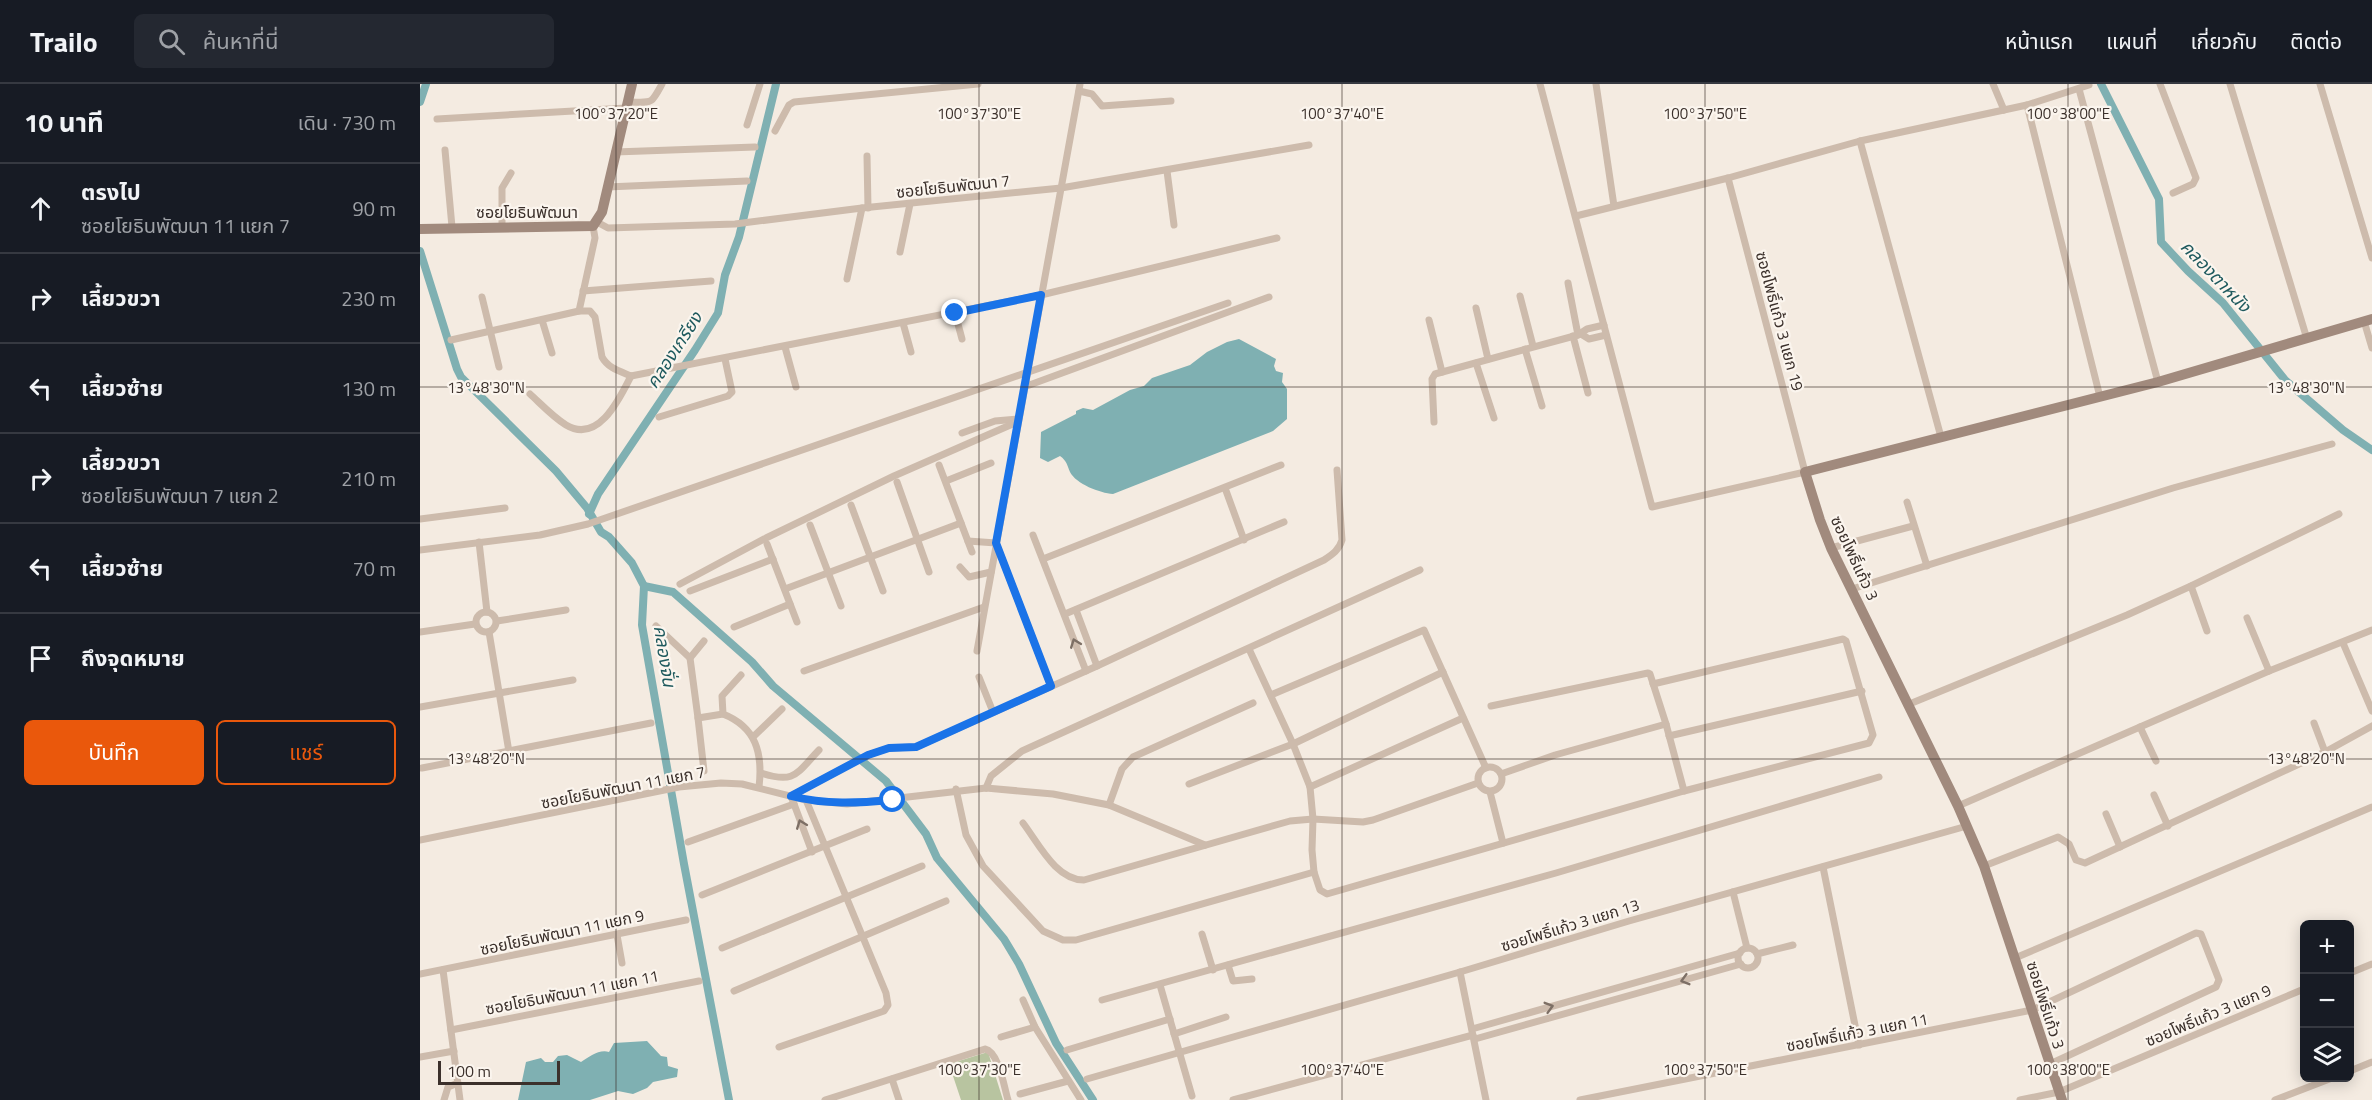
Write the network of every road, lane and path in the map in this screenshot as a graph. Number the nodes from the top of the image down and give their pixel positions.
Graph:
1 (632, 84) edge
2 (662, 84) edge
3 (760, 84) edge
4 (978, 84) edge
5 (1540, 84) edge
6 (1596, 84) edge
7 (1993, 84) edge
8 (2160, 84) edge
9 (2230, 84) edge
10 (2320, 84) edge
11 (2089, 85) edge
12 (1079, 88) edge
13 (2079, 89) junction
14 (1171, 101) dead end
15 (627, 105) junction
16 (2027, 105) junction
17 (2004, 110) junction
18 (437, 119) dead end
19 (747, 125) dead end
20 (775, 131) dead end
21 (1860, 141) junction
22 (1310, 145) dead end
23 (755, 147) dead end
24 (445, 150) dead end
25 (615, 152) junction
26 (867, 156) dead end
27 (1167, 171) junction
28 (511, 173) dead end
29 (1728, 178) junction
30 (747, 181) dead end
31 (607, 187) junction
32 (1061, 188) junction
33 (2173, 194) dead end
34 (910, 204) junction
35 (1614, 206) junction
36 (865, 208) junction
37 (1576, 216) junction
38 (595, 224) junction
39 (1174, 225) dead end
40 (502, 226) junction
41 (452, 227) junction
42 (420, 229) edge
43 (1277, 238) dead end
44 (900, 252) dead end
45 (2372, 258) edge
46 (847, 279) dead end
47 (711, 281) dead end
48 (1568, 283) dead end
49 (583, 291) junction
50 (1041, 295) junction
51 (1520, 296) dead end
52 (482, 297) dead end
53 (1269, 297) dead end
54 (1228, 303) dead end
55 (1476, 308) dead end
56 (579, 311) junction
57 (955, 313) junction
58 (542, 320) junction
59 (1429, 320) dead end
60 (2368, 320) edge
61 (903, 323) junction
62 (1604, 325) junction
63 (491, 331) junction
64 (1577, 335) junction
65 (1606, 335) junction
66 (962, 339) dead end
67 (2307, 339) junction
68 (451, 340) dead end
69 (785, 347) junction
70 (1529, 347) junction
71 (2372, 348) edge
72 (911, 352) dead end
73 (552, 354) dead end
74 (725, 358) junction
75 (1488, 359) junction
76 (1476, 363) junction
77 (499, 367) dead end
78 (1442, 372) junction
79 (1026, 375) junction
80 (631, 376) junction
81 (2158, 382) junction
82 (796, 387) dead end
83 (1024, 387) junction
84 (1588, 393) dead end
85 (530, 394) dead end
86 (2100, 397) junction
87 (1542, 406) dead end
88 (659, 417) dead end
89 (1494, 418) dead end
90 (1017, 420) junction
91 (1434, 422) dead end
92 (962, 433) dead end
93 (1941, 437) junction
94 (2332, 444) dead end
95 (992, 463) dead end
96 (939, 465) dead end
97 (1281, 465) dead end
98 (1337, 470) dead end
99 (1805, 472) junction
100 (946, 481) junction
101 (897, 482) dead end
102 (1225, 488) junction
103 (1907, 502) dead end
104 (851, 505) dead end
105 (505, 508) dead end
106 (2339, 514) dead end
107 (420, 519) edge
108 (1284, 522) dead end
109 (961, 523) junction
110 (810, 525) dead end
111 (1912, 526) junction
112 (1033, 535) dead end
113 (916, 538) junction
114 (1244, 540) junction
115 (968, 541) junction
116 (479, 542) junction
117 (996, 543) junction
118 (767, 544) dead end
119 (1831, 548) junction
120 (420, 550) edge
121 (972, 552) dead end
122 (869, 556) junction
123 (773, 559) junction
124 (1043, 559) junction
125 (1927, 566) junction
126 (960, 567) dead end
127 (1420, 570) dead end
128 (828, 572) junction
129 (929, 572) dead end
130 (991, 572) junction
131 (680, 584) dead end
132 (2191, 586) junction
133 (785, 589) junction
134 (1852, 589) junction
135 (690, 591) dead end
136 (883, 591) dead end
137 (790, 604) junction
138 (841, 606) dead end
139 (984, 607) junction
140 (566, 610) dead end
141 (1076, 610) junction
142 (487, 612) junction
143 (1065, 614) junction
144 (2247, 618) dead end
145 (496, 621) junction
146 (797, 621) dead end
147 (476, 624) junction
148 (656, 626) dead end
149 (734, 627) dead end
150 (2372, 630) edge
151 (2207, 631) dead end
152 (420, 632) edge
153 (489, 632) junction
154 (704, 641) dead end
155 (2343, 643) junction
156 (1249, 649) junction
157 (977, 651) dead end
158 (690, 658) junction
159 (1097, 666) junction
160 (804, 671) dead end
161 (1086, 671) junction
162 (2269, 671) junction
163 (1443, 672) junction
164 (741, 675) dead end
165 (979, 677) dead end
166 (573, 680) dead end
167 (1653, 684) junction
168 (1051, 686) junction
169 (1862, 691) junction
170 (499, 693) junction
171 (1271, 694) junction
172 (1253, 703) dead end
173 (1907, 705) junction
174 (1491, 706) dead end
175 (420, 707) edge
176 (782, 709) dead end
177 (2372, 711) edge
178 (993, 712) junction
179 (723, 714) junction
180 (698, 718) junction
181 (1463, 718) junction
182 (651, 723) dead end
183 (2314, 723) dead end
184 (1666, 724) junction
185 (2372, 726) edge
186 (2140, 727) junction
187 (753, 736) junction
188 (1669, 736) junction
189 (1293, 744) junction
190 (819, 750) dead end
191 (509, 752) junction
192 (2325, 753) junction
193 (2156, 761) dead end
194 (422, 768) dead end
195 (1486, 768) junction
196 (704, 771) dead end
197 (761, 772) junction
198 (1501, 774) junction
199 (1879, 777) dead end
200 (1478, 783) junction
201 (1189, 784) dead end
202 (759, 787) junction
203 (1310, 787) junction
204 (986, 788) junction
205 (956, 789) junction
206 (1684, 791) junction
207 (1490, 792) junction
208 (2154, 795) dead end
209 (791, 796) junction
210 (806, 800) junction
211 (794, 804) junction
212 (1109, 805) junction
213 (1958, 806) junction
214 (2372, 807) edge
215 (2106, 814) dead end
216 (1313, 819) junction
217 (1023, 823) dead end
218 (1968, 826) junction
219 (2168, 826) junction
220 (867, 829) dead end
221 (420, 840) edge
222 (688, 842) dead end
223 (1503, 843) junction
224 (1205, 845) junction
225 (825, 847) junction
226 (2120, 847) junction
227 (812, 852) junction
228 (922, 866) dead end
229 (1984, 866) junction
230 (1823, 867) junction
231 (1314, 872) junction
232 (1733, 892) junction
233 (702, 895) dead end
234 (846, 897) junction
235 (946, 901) dead end
236 (686, 920) dead end
237 (1202, 934) dead end
238 (617, 935) junction
239 (863, 937) junction
240 (1793, 945) dead end
241 (722, 948) dead end
242 (1747, 948) junction
243 (1740, 953) junction
244 (1758, 954) junction
245 (2015, 958) junction
246 (622, 963) dead end
247 (1741, 964) junction
248 (2372, 964) edge
249 (1228, 965) junction
250 (443, 970) junction
251 (1213, 970) junction
252 (2354, 971) edge
253 (1460, 972) junction
254 (420, 974) edge
255 (1657, 977) junction
256 (1252, 979) dead end
257 (699, 981) dead end
258 (1160, 985) junction
259 (1660, 987) junction
260 (734, 991) dead end
261 (2300, 991) edge
262 (1023, 1000) dead end
263 (1102, 1000) dead end
264 (2032, 1010) junction
265 (1524, 1014) junction
266 (1226, 1017) dead end
267 (1170, 1019) junction
268 (1484, 1025) junction
269 (1526, 1025) junction
270 (1035, 1027) junction
271 (451, 1030) junction
272 (1174, 1034) junction
273 (1473, 1034) junction
274 (1487, 1036) junction
275 (1001, 1037) dead end
276 (1860, 1045) junction
277 (780, 1047) dead end
278 (1067, 1050) dead end
279 (454, 1051) junction
280 (1180, 1052) junction
281 (420, 1057) edge
282 (2372, 1062) edge
283 (2050, 1064) junction
284 (2354, 1069) edge
285 (892, 1079) junction
286 (1087, 1079) dead end
287 (1068, 1081) junction
288 (2320, 1082) edge
289 (458, 1083) junction
290 (1020, 1094) dead end
291 (1192, 1096) dead end
292 (2061, 1096) edge
293 (444, 1100) edge
294 (460, 1100) edge
295 (825, 1100) edge
296 (899, 1100) edge
297 (1008, 1100) edge
298 (1081, 1100) edge
299 (1233, 1100) edge
300 (1486, 1100) edge
301 (1580, 1100) edge
302 (2020, 1100) edge
303 (2275, 1100) edge

1 - 15 street, ซอยโยธินพัฒนา
2 - 15 street
3 - 19 street
4 - 20 street
5 - 37 street
6 - 35 street
7 - 17 street
8 - 33 street
9 - 67 street
10 - 45 street
11 - 13 street
12 - 14 street
12 - 32 street
13 - 16 street
13 - 81 street
15 - 18 street
15 - 25 street, ซอยโยธินพัฒนา
16 - 17 street
16 - 86 street
17 - 21 street
21 - 29 street
21 - 93 street
22 - 27 street, ซอยโยธินพัฒนา 7
23 - 25 street
24 - 41 street
25 - 31 street, ซอยโยธินพัฒนา
26 - 36 street
27 - 32 street, ซอยโยธินพัฒนา 7
27 - 39 street
28 - 40 street
29 - 35 street
29 - 99 street, ซอยโพธิ์แก้ว 3 แยก 19
30 - 31 street
31 - 38 street, ซอยโยธินพัฒนา
32 - 34 street, ซอยโยธินพัฒนา 7
32 - 50 street
34 - 36 street, ซอยโยธินพัฒนา 7
34 - 44 street
35 - 37 street
36 - 38 street, ซอยโยธินพัฒนา 7
36 - 46 street
37 - 62 street
38 - 40 street, ซอยโยธินพัฒนา
38 - 49 street
40 - 41 street, ซอยโยธินพัฒนา
41 - 42 street, ซอยโยธินพัฒนา
43 - 50 street
47 - 49 street
48 - 64 street
49 - 56 street
50 - 57 street
50 - 79 street
51 - 70 street
52 - 63 street
53 - 83 street
54 - 79 street
55 - 75 street
56 - 58 street
56 - 80 street
57 - 61 street
57 - 66 street
58 - 63 street
58 - 73 street
59 - 78 street
60 - 67 street
60 - 71 street
61 - 69 street
61 - 72 street
62 - 64 street
62 - 65 street
63 - 68 street
63 - 77 street
64 - 65 street
64 - 70 street
64 - 84 street
65 - 99 street
67 - 81 street
69 - 74 street
69 - 82 street
70 - 75 street
70 - 87 street
74 - 80 street
74 - 88 street
75 - 76 street
76 - 78 street
76 - 89 street
78 - 91 street
79 - 83 street
79 - 116 street
80 - 85 street
81 - 86 street
83 - 90 street
86 - 93 street
90 - 92 street
90 - 117 street
90 - 131 street
93 - 99 street
94 - 125 street
95 - 100 street
96 - 100 street
97 - 102 street
98 - 159 street
99 - 119 street, ซอยโพธิ์แก้ว 3
100 - 109 street
101 - 113 street
102 - 114 street
102 - 124 street
103 - 111 street
104 - 122 street
105 - 107 street
106 - 132 street
108 - 114 street
109 - 113 street
109 - 115 street
110 - 128 street
111 - 119 street
111 - 125 street
112 - 124 street
113 - 122 street
113 - 129 street
114 - 141 street
115 - 117 street
115 - 121 street
116 - 120 street
116 - 142 street
117 - 130 street
117 - 168 street
118 - 123 street
119 - 134 street, ซอยโพธิ์แก้ว 3
122 - 128 street
122 - 136 street
123 - 133 street
123 - 135 street
124 - 143 street
125 - 134 street
126 - 130 street
127 - 156 street
128 - 133 street
128 - 138 street
130 - 139 street
132 - 151 street
132 - 173 street
133 - 137 street
134 - 173 street, ซอยโพธิ์แก้ว 3
137 - 146 street
137 - 149 street
139 - 157 street
139 - 160 street
140 - 145 street
141 - 143 street
141 - 159 street
142 - 145 street
142 - 147 street
161 -> 143 street
144 - 162 street
145 - 153 street
147 - 152 street
147 - 153 street
148 - 158 street
150 - 155 street
153 - 170 street
154 - 158 street
155 - 162 street
155 - 177 street
156 - 171 street
156 - 204 street
158 - 180 street
159 - 161 street
161 - 168 street
162 - 186 street
163 - 171 street
163 - 181 street
163 - 189 street
164 - 179 street
165 - 178 street
166 - 170 street
167 - 169 street
167 - 174 street
167 - 184 street
168 - 178 street
169 - 188 street
169 - 206 street
170 - 175 street
170 - 191 street
171 - 189 street
172 - 212 street
173 - 213 street, ซอยโพธิ์แก้ว 3
176 - 187 street
178 - 209 street
179 - 180 street
179 - 187 street
180 - 196 street
181 - 195 street
181 - 203 street
182 - 191 street
183 - 192 street
184 - 188 street
184 - 198 street
185 - 192 street
186 - 193 street
186 - 213 street
187 - 197 street
188 - 206 street
189 - 201 street
189 - 203 street
190 - 197 street
191 - 194 street
192 - 219 street
195 - 198 street
195 - 200 street
197 - 202 street
198 - 207 street
199 - 249 street
200 - 207 street
200 - 216 street
202 - 209 street, ซอยโยธินพัฒนา 11 แยก 7
202 - 221 street, ซอยโยธินพัฒนา 11 แยก 7
203 - 216 street
204 - 205 street, ซอยโยธินพัฒนา 11 แยก 7
204 - 212 street, ซอยโยธินพัฒนา 11 แยก 7
205 - 210 street, ซอยโยธินพัฒนา 11 แยก 7
205 - 231 street
206 - 223 street
207 - 223 street
208 - 219 street
209 - 210 street, ซอยโยธินพัฒนา 11 แยก 7
209 - 211 street
210 - 225 street
211 - 222 street
227 -> 211 street
212 - 224 street, ซอยโยธินพัฒนา 11 แยก 7
213 - 218 street, ซอยโพธิ์แก้ว 3
214 - 245 street
215 - 226 street
216 - 224 street
216 - 231 street
217 - 224 street
218 - 229 street, ซอยโพธิ์แก้ว 3
218 - 230 street, ซอยโพธิ์แก้ว 3 แยก 13
219 - 226 street
220 - 225 street
223 - 231 street
225 - 227 street
225 - 234 street
226 - 229 street
227 - 233 street
228 - 234 street
229 - 245 street, ซอยโพธิ์แก้ว 3
230 - 232 street, ซอยโพธิ์แก้ว 3 แยก 13
230 - 276 street
232 - 242 street
232 - 253 street, ซอยโพธิ์แก้ว 3 แยก 13
234 - 239 street
234 - 241 street
235 - 239 street
236 - 238 street, ซอยโยธินพัฒนา 11 แยก 9
237 - 251 street
238 - 246 street
238 - 250 street, ซอยโยธินพัฒนา 11 แยก 9
239 - 260 street
239 - 277 street
240 - 244 street
242 - 243 street
242 - 244 street
243 - 247 street
243 - 255 street
244 - 247 street
245 - 264 street, ซอยโพธิ์แก้ว 3
247 -> 259 street
248 - 252 street
249 - 251 street
249 - 256 street
250 - 254 street, ซอยโยธินพัฒนา 11 แยก 9
250 - 271 street
251 - 258 street
253 - 273 street
253 - 280 street, ซอยโพธิ์แก้ว 3 แยก 13
255 - 259 street
265 -> 255 street
257 - 271 street, ซอยโยธินพัฒนา 11 แยก 11
258 - 263 street
258 - 267 street
259 - 269 street
261 - 292 street, ซอยโพธิ์แก้ว 3 แยก 9
262 - 270 street
264 - 276 street, ซอยโพธิ์แก้ว 3 แยก 11
264 - 283 street, ซอยโพธิ์แก้ว 3
264 - 283 street, ซอยโพธิ์แก้ว 3 แยก 11
265 - 268 street
265 - 269 street
266 - 272 street
267 - 272 street
267 - 278 street
268 - 273 street
268 - 274 street
269 - 274 street
270 - 275 street
270 - 287 street
271 - 279 street
272 - 280 street
273 - 274 street
273 - 299 street
273 - 300 street
276 - 301 street, ซอยโพธิ์แก้ว 3 แยก 11
279 - 281 street
279 - 289 street
280 - 286 street, ซอยโพธิ์แก้ว 3 แยก 13
280 - 291 street
282 - 284 street
283 - 292 street, ซอยโพธิ์แก้ว 3
285 - 295 street
285 - 296 street
285 - 297 street
287 - 290 street
287 - 298 street
288 - 303 street
289 - 293 street
289 - 294 street
292 - 302 street, ซอยโพธิ์แก้ว 3 แยก 9

